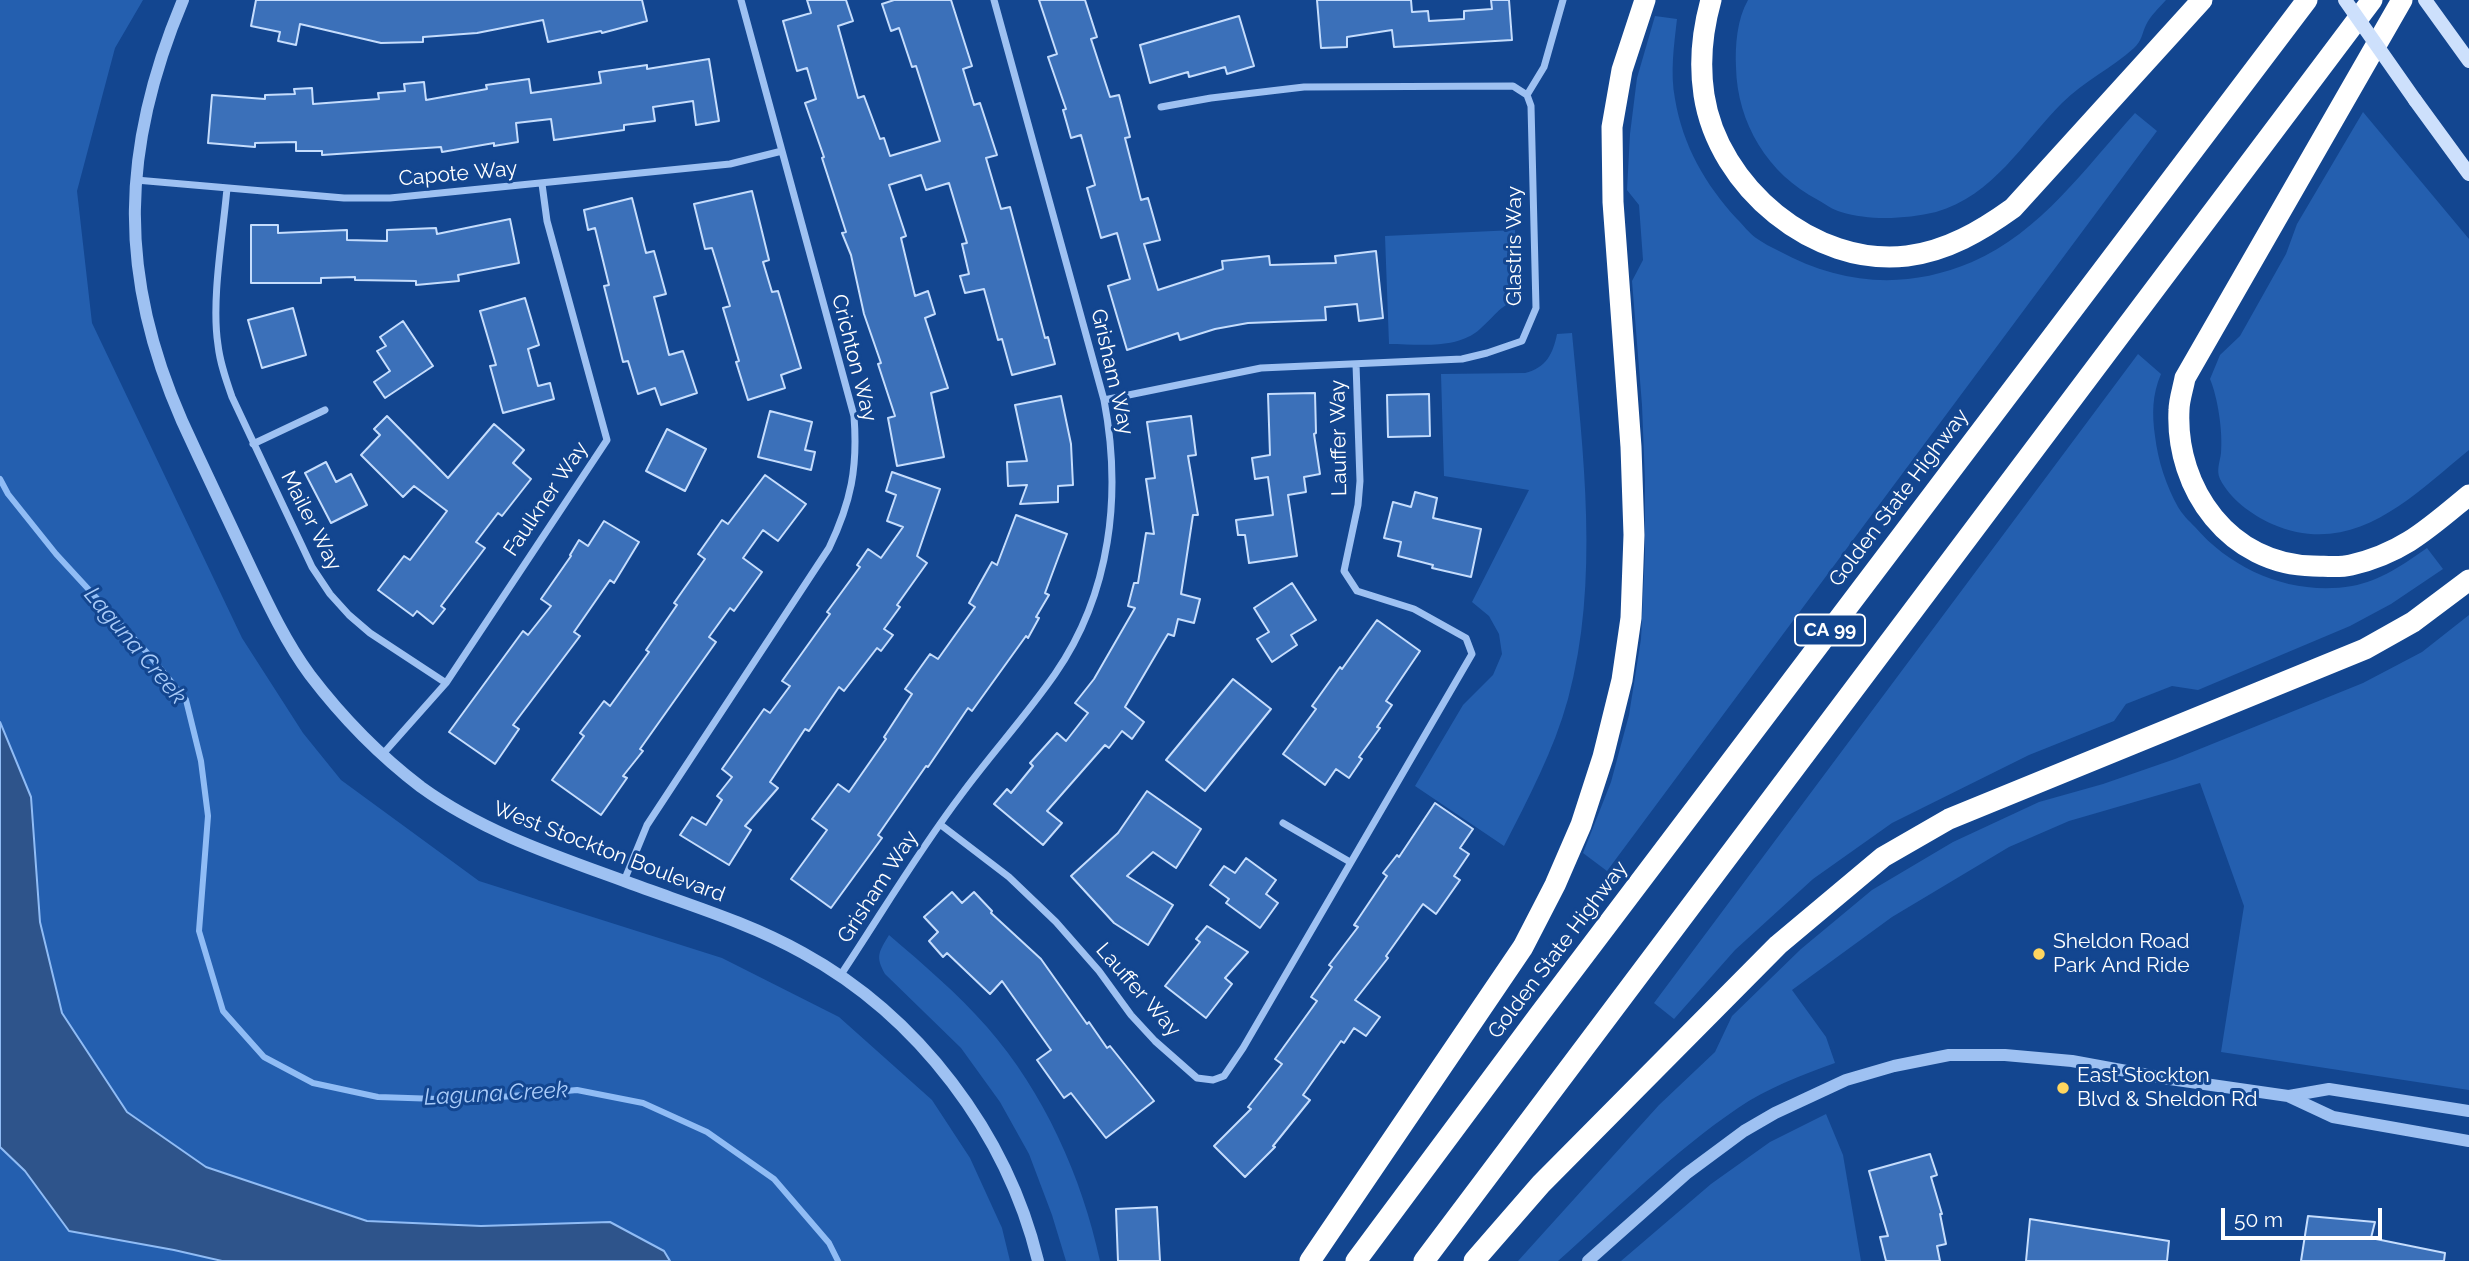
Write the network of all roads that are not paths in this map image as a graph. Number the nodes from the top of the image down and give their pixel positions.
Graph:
1 (183, 0) edge
2 (741, 0) edge
3 (994, 0) edge
4 (1563, 0) edge
5 (1644, 0) edge
6 (1711, 0) edge
7 (2202, 0) edge
8 (2306, 0) edge
9 (2345, 0) edge
10 (2372, 0) edge
11 (2402, 0) edge
12 (2425, 0) edge
13 (2469, 61) edge
14 (1527, 95) junction
15 (1161, 107) dead end
16 (782, 151) junction
17 (2469, 174) edge
18 (136, 180) junction
19 (542, 184) junction
20 (227, 188) junction
21 (1356, 364) junction
22 (1104, 400) junction
23 (325, 410) dead end
24 (253, 444) junction
25 (2469, 495) edge
26 (2469, 580) edge
27 (446, 683) junction
28 (382, 755) junction
29 (1283, 823) dead end
30 (940, 825) junction
31 (1350, 862) junction
32 (624, 881) junction
33 (840, 976) junction
34 (2288, 1096) junction
35 (2469, 1111) edge
36 (2469, 1141) edge
37 (1038, 1261) edge
38 (1310, 1261) edge
39 (1356, 1261) edge
40 (1424, 1261) edge
41 (1474, 1261) edge
42 (1588, 1261) edge

1 - 18 street, West Stockton Boulevard
2 - 16 street, Crichton Way
3 - 22 street, Grisham Way
4 - 14 street
5 - 38 highway
6 - 7 highway
8 - 39 highway, Golden State Highway / CA 99
9 - 17 main road, bridge
10 - 40 highway, CA 99
11 - 25 highway
12 - 13 main road
14 - 15 street
14 - 21 street, Glastris Way
16 - 19 street, Capote Way
16 - 32 street, Crichton Way
18 - 20 street, Capote Way
18 - 28 street, West Stockton Boulevard
19 - 20 street, Capote Way
19 - 27 street, Faulkner Way
20 - 24 street, Mailer Way
21 - 22 street, Glastris Way
21 - 31 street, Lauffer Way
22 - 30 street, Grisham Way
23 - 24 street
24 - 27 street, Mailer Way
26 - 41 highway
27 - 28 street, Faulkner Way
28 - 32 street, West Stockton Boulevard
29 - 31 street
30 - 31 street, Lauffer Way
30 - 33 street, Grisham Way
32 - 33 street, West Stockton Boulevard
33 - 37 street, West Stockton Boulevard
34 - 35 street
34 - 36 street
34 - 42 street

